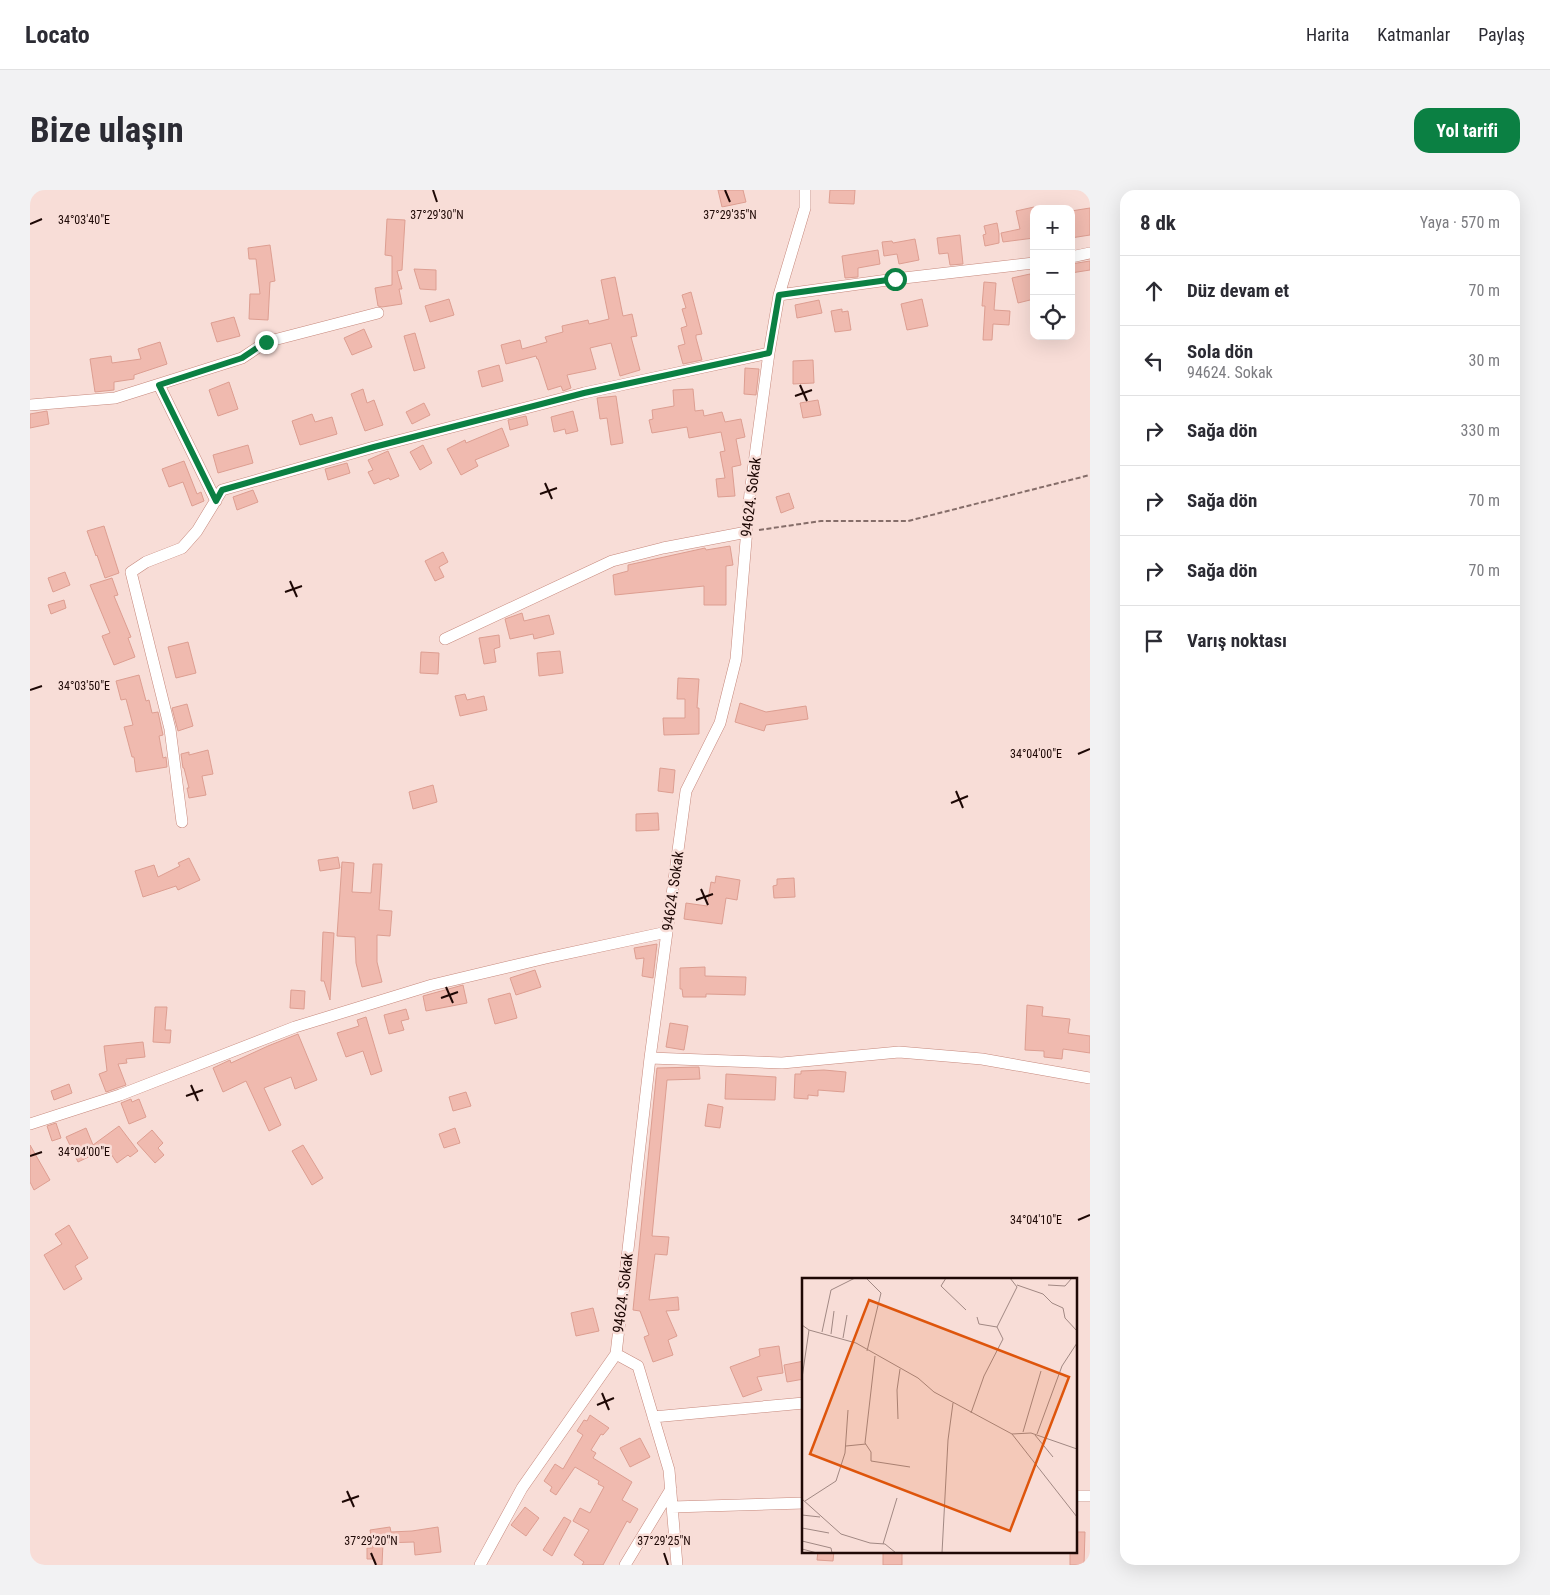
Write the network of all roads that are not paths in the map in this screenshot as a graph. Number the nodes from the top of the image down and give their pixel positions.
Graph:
1 (805, 190) edge
2 (1090, 253) edge
3 (1075, 256) edge
4 (1030, 263) edge
5 (779, 295) junction
6 (378, 313) dead end
7 (769, 353) junction
8 (159, 385) junction
9 (30, 405) edge
10 (216, 501) junction
11 (747, 532) junction
12 (445, 639) dead end
13 (182, 822) dead end
14 (667, 932) junction
15 (650, 1058) junction
16 (1090, 1078) edge
17 (30, 1124) edge
18 (616, 1354) junction
19 (802, 1402) edge
20 (653, 1417) junction
21 (671, 1489) junction
22 (802, 1502) edge
23 (672, 1507) junction
24 (480, 1565) edge
25 (625, 1565) edge
26 (678, 1565) edge

1 - 5 street, 94624. Sokak
2 - 3 street
4 - 5 street
5 - 7 street, 94624. Sokak
6 - 8 street
7 - 10 street
7 - 11 street, 94624. Sokak
8 - 9 street
8 - 10 street
10 - 13 street
11 - 12 street
11 - 14 street, 94624. Sokak
14 - 15 street, 94624. Sokak
14 - 17 street
15 - 16 street
15 - 18 street, 94624. Sokak
18 - 20 street
18 - 24 street, 94624. Sokak
19 - 20 street
20 - 21 street
21 - 23 street
21 - 25 street
22 - 23 street
23 - 26 street

